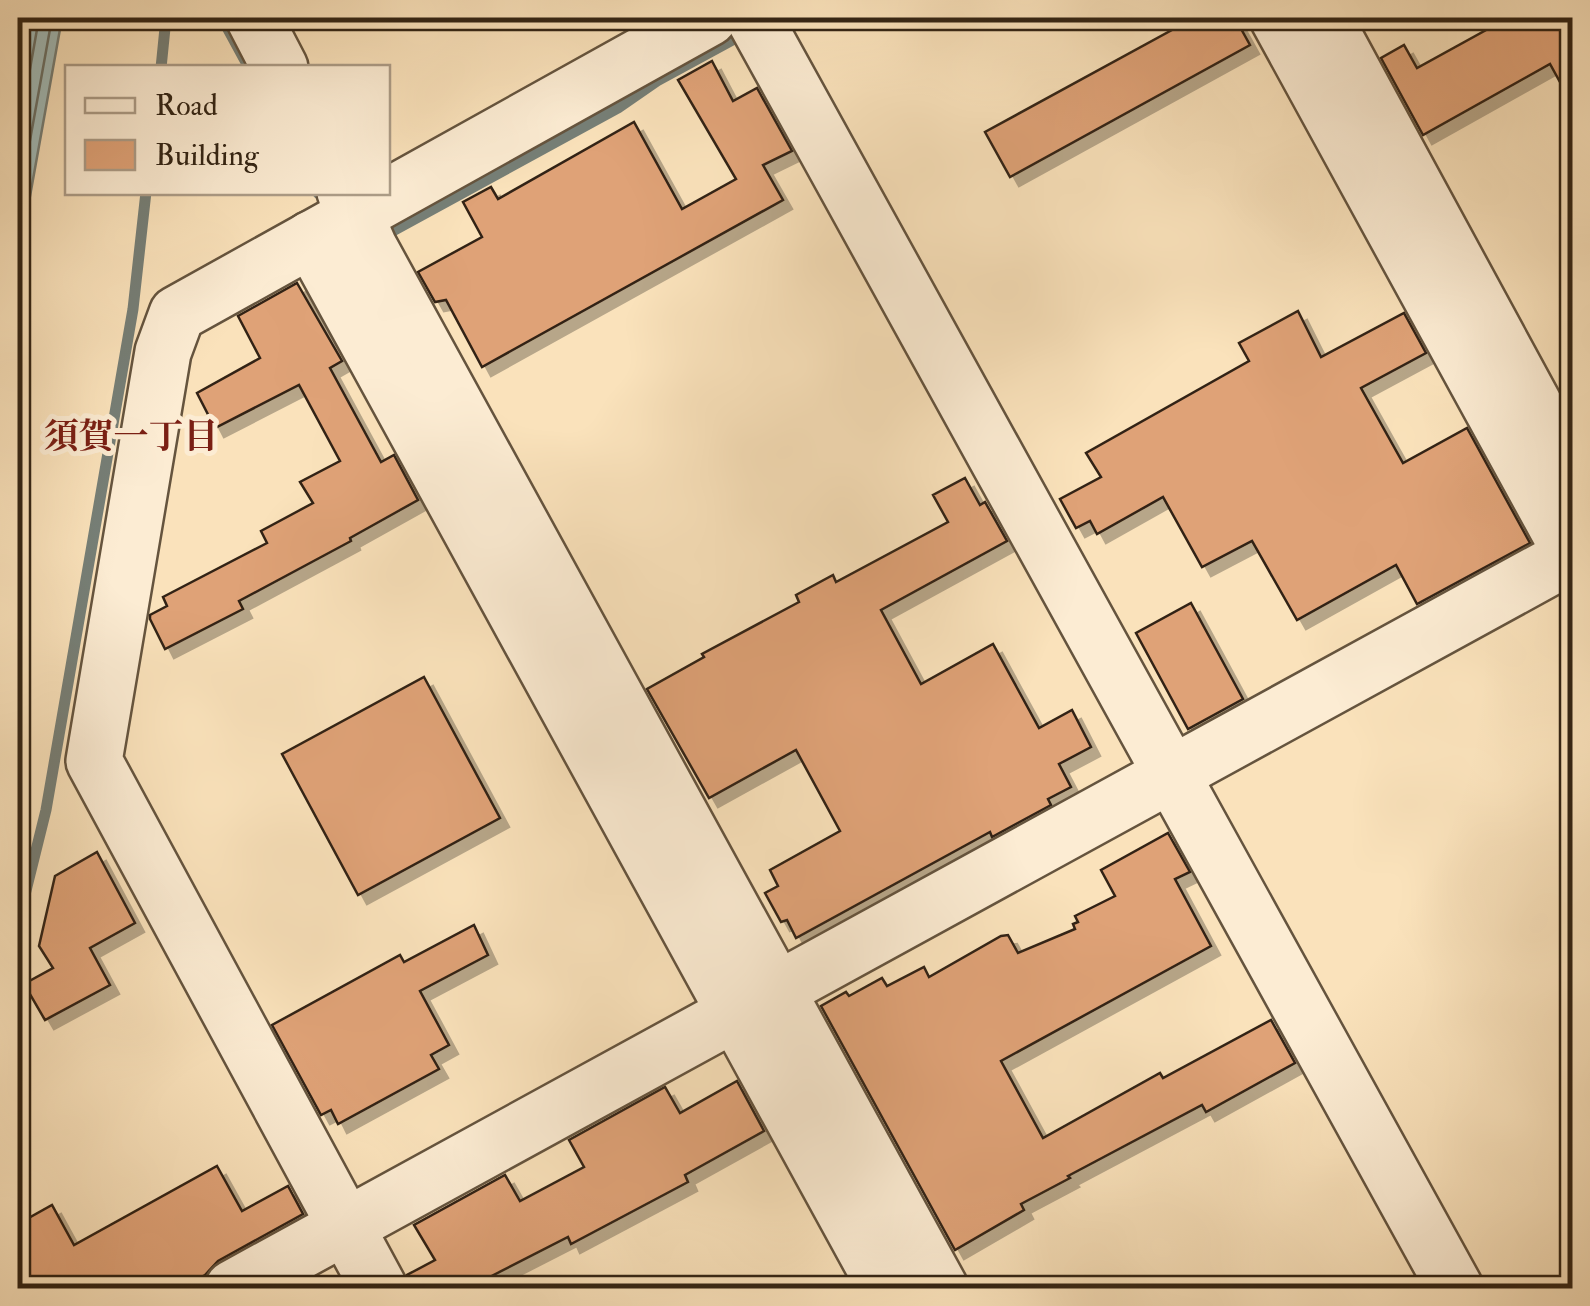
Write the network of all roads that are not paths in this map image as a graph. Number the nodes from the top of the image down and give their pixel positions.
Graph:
1 (254, 18) edge
2 (709, 18) edge
3 (754, 18) edge
4 (1278, 18) edge
5 (1324, 18) edge
6 (278, 65) edge
7 (390, 188) edge
8 (377, 195) edge
9 (338, 216) edge
10 (1572, 475) edge
11 (1572, 555) edge
12 (1172, 776) junction
13 (756, 1003) junction
14 (344, 1225) junction
15 (233, 1288) edge
16 (379, 1288) edge
17 (886, 1288) edge
18 (940, 1288) edge
19 (1455, 1288) edge

1 - 6 street
2 - 7 street
3 - 12 street
4 - 11 street
5 - 10 street
8 - 9 street
9 - 13 street
9 - 14 street
11 - 12 street
12 - 13 street
12 - 19 street
13 - 14 street
13 - 17 street
13 - 18 street
14 - 15 street
14 - 16 street

